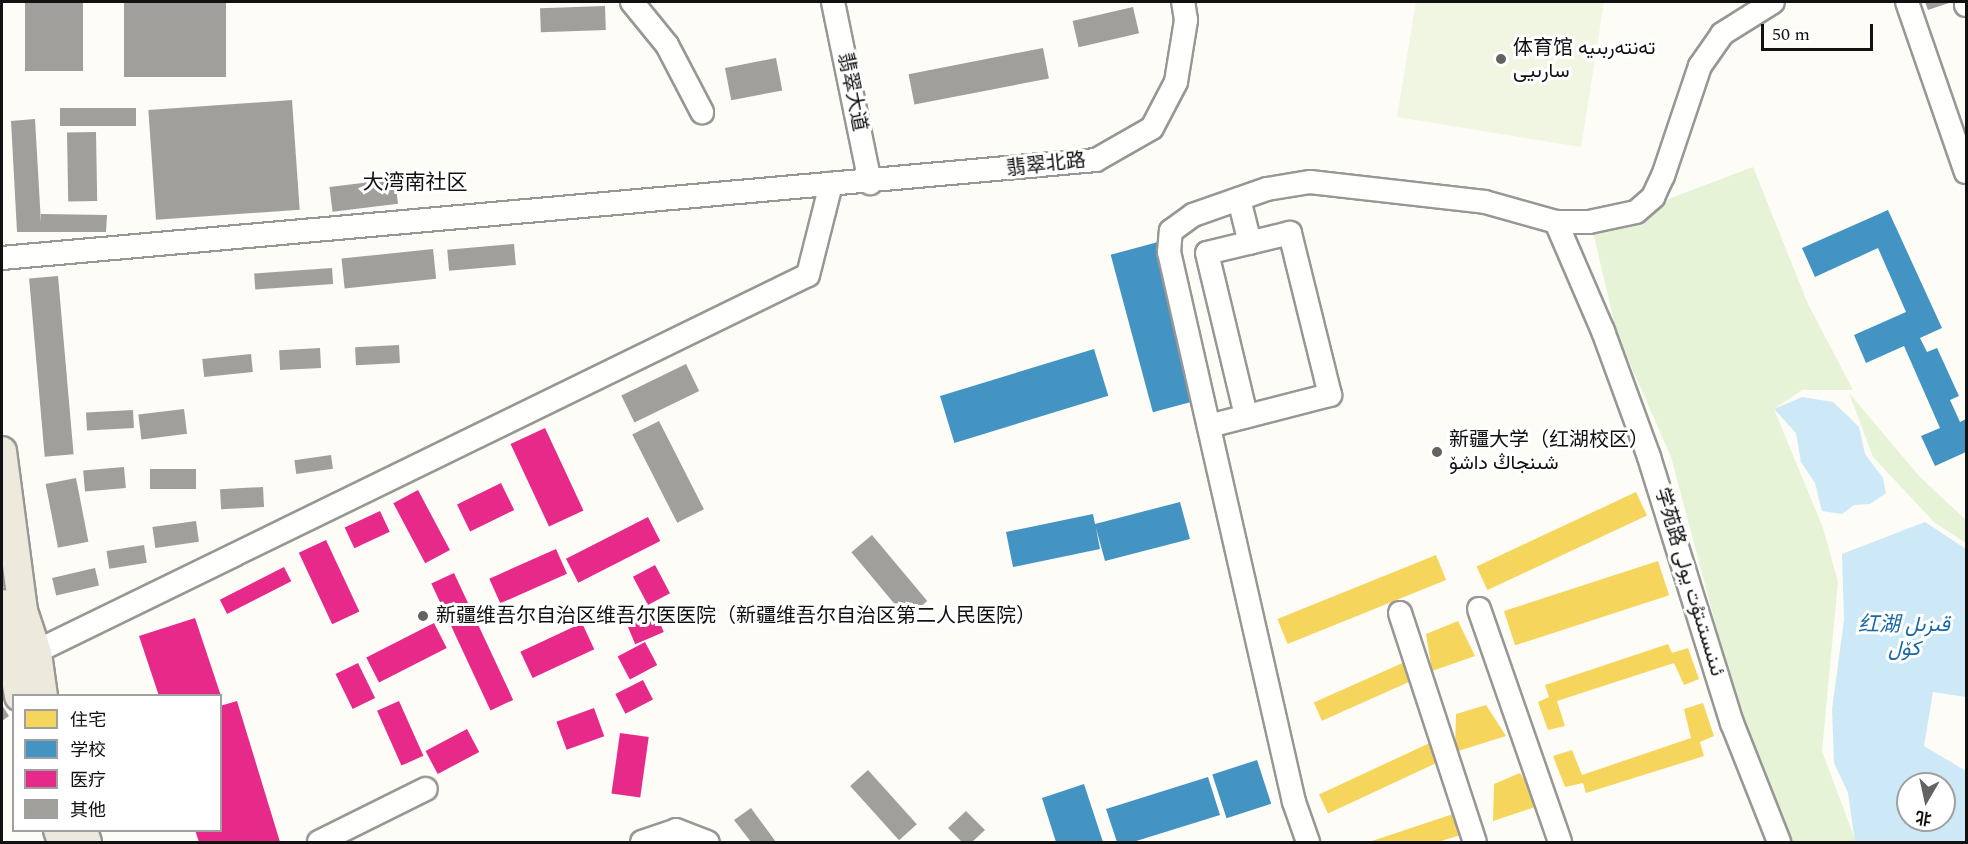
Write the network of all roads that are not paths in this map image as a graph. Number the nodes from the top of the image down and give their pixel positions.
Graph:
1 (632, 2) edge
2 (833, 2) edge
3 (1183, 2) edge
4 (1773, 2) edge
5 (1907, 2) edge
6 (702, 112) dead end
7 (1966, 172) edge
8 (870, 183) junction
9 (831, 184) junction
10 (1239, 199) junction
11 (1556, 222) junction
12 (1250, 243) junction
13 (2, 258) edge
14 (1246, 416) junction
15 (1209, 426) junction
16 (2, 451) edge
17 (2, 604) edge
18 (1479, 609) dead end
19 (1400, 613) dead end
20 (25, 658) junction
21 (19, 694) edge
22 (42, 694) edge
23 (426, 789) dead end
24 (319, 843) edge
25 (642, 843) edge
26 (708, 843) edge
27 (1308, 843) edge
28 (1475, 843) edge
29 (1560, 843) edge
30 (1779, 843) edge

1 - 6 street
2 - 8 street, 翡翠大道
3 - 8 street, 翡翠北路
4 - 11 street
5 - 7 street
8 - 9 street, 翡翠北路
9 - 13 street, 翡翠北路
9 - 20 street
10 - 11 street
10 - 12 street
10 - 15 street
11 - 30 street, 学苑路 ئىنىستىتۇت يولى
12 - 14 street
12 - 14 street
14 - 15 street
15 - 27 street
16 - 20 main road
17 - 20 main road
18 - 29 street
19 - 28 street
20 - 21 main road
20 - 22 main road
23 - 24 street
25 - 26 street

